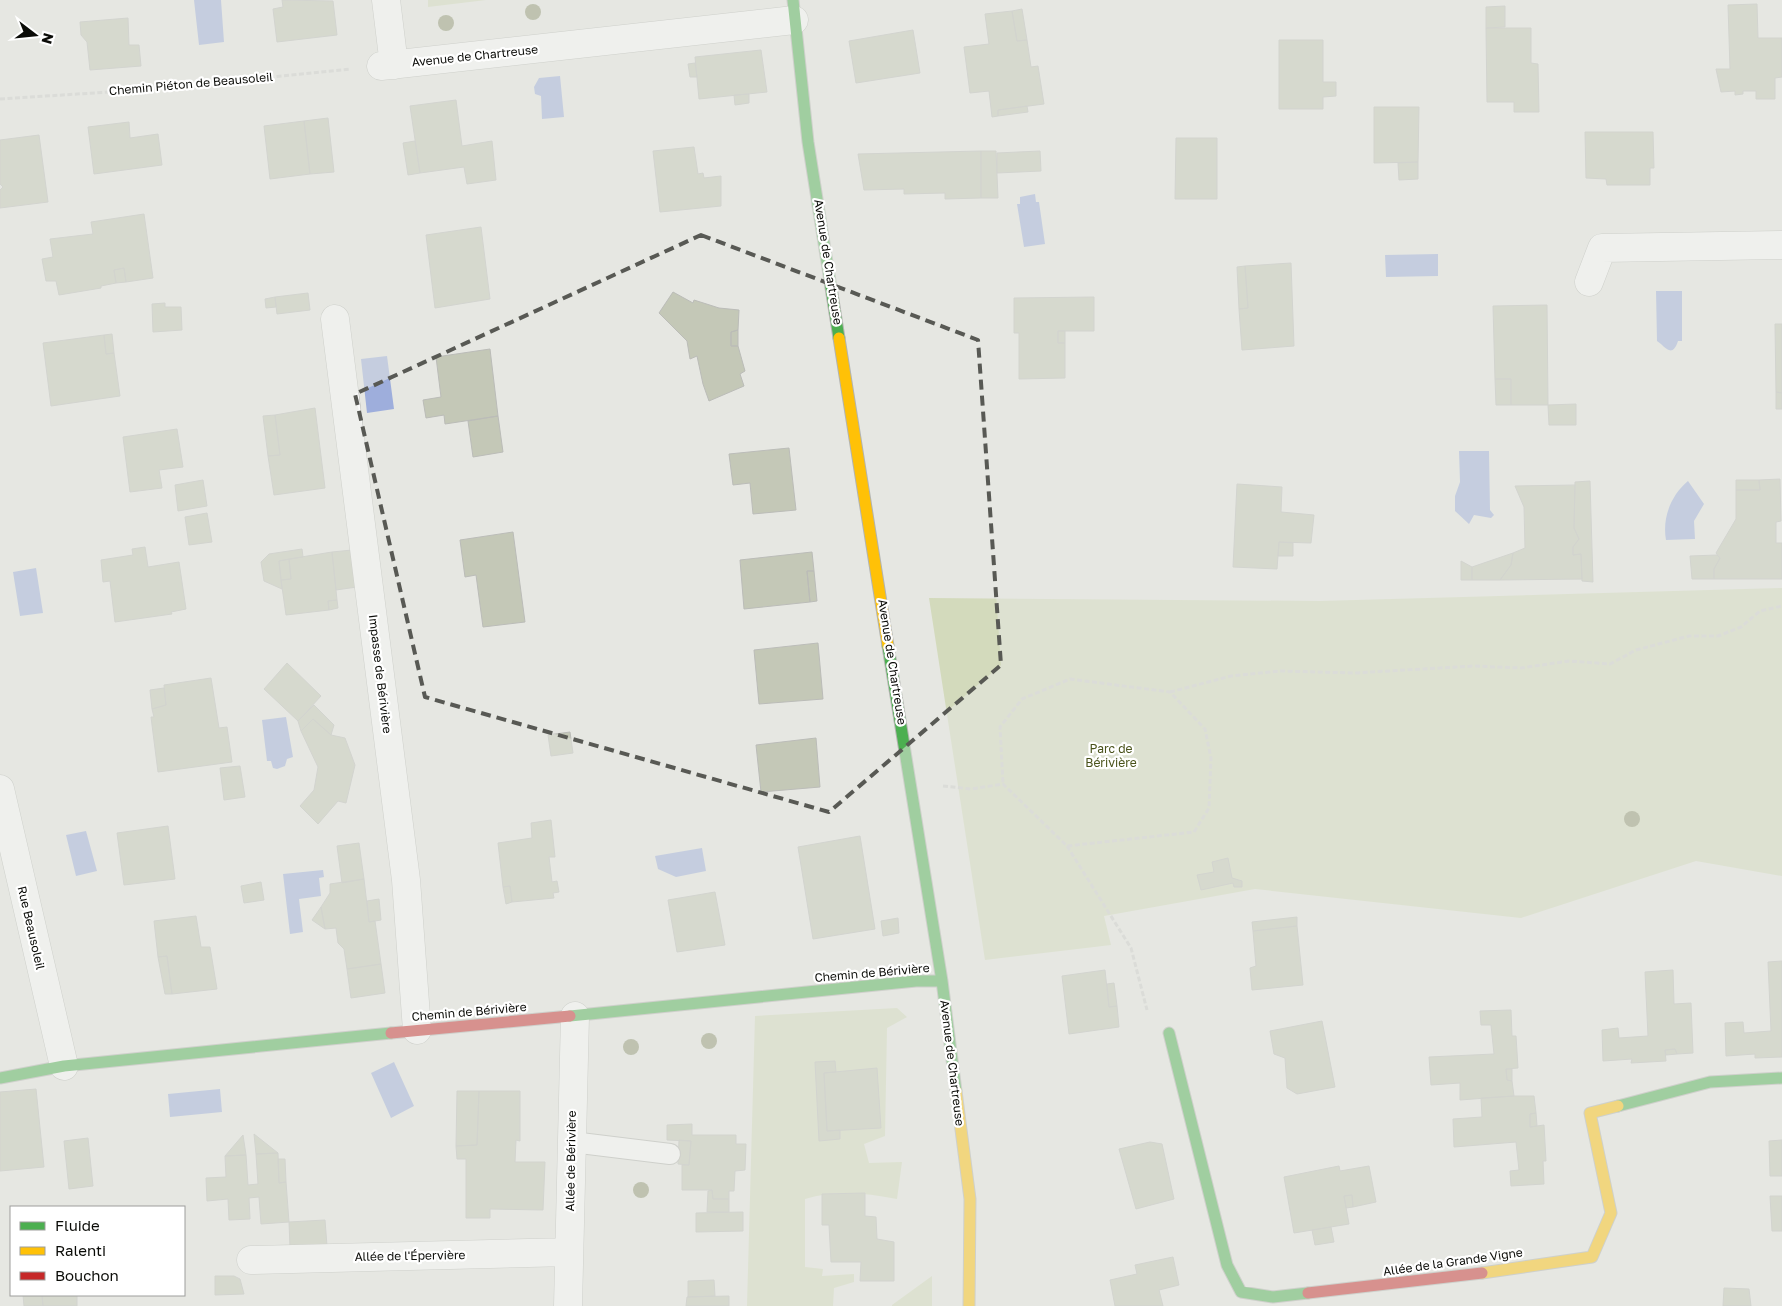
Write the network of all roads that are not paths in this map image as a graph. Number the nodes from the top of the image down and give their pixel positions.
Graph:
1 (386, 0) edge
2 (793, 10) edge
3 (1782, 245) edge
4 (1589, 282) dead end
5 (335, 319) dead end
6 (0, 790) edge
7 (942, 981) junction
8 (575, 1016) junction
9 (417, 1030) junction
10 (1169, 1032) dead end
11 (64, 1066) junction
12 (0, 1078) edge
13 (1782, 1078) edge
14 (572, 1142) junction
15 (670, 1154) dead end
16 (569, 1252) junction
17 (251, 1260) dead end
18 (568, 1306) edge
19 (969, 1306) edge

1 - 2 street, Avenue de Chartreuse
2 - 7 street, Avenue de Chartreuse
3 - 4 street
5 - 9 street, Impasse de Bérivière
6 - 11 street, Rue Beausoleil
7 - 8 street, Chemin de Bérivière
7 - 19 street, Avenue de Chartreuse
8 - 9 street, Chemin de Bérivière
8 - 14 street, Allée de Bérivière
9 - 11 street, Chemin de Bérivière
10 - 13 street, Allée de la Grande Vigne
11 - 12 street, Chemin de Bérivière
14 - 15 lane
14 - 16 street, Allée de Bérivière
16 - 17 street, Allée de l'Épervière
16 - 18 street, Allée de Bérivière

